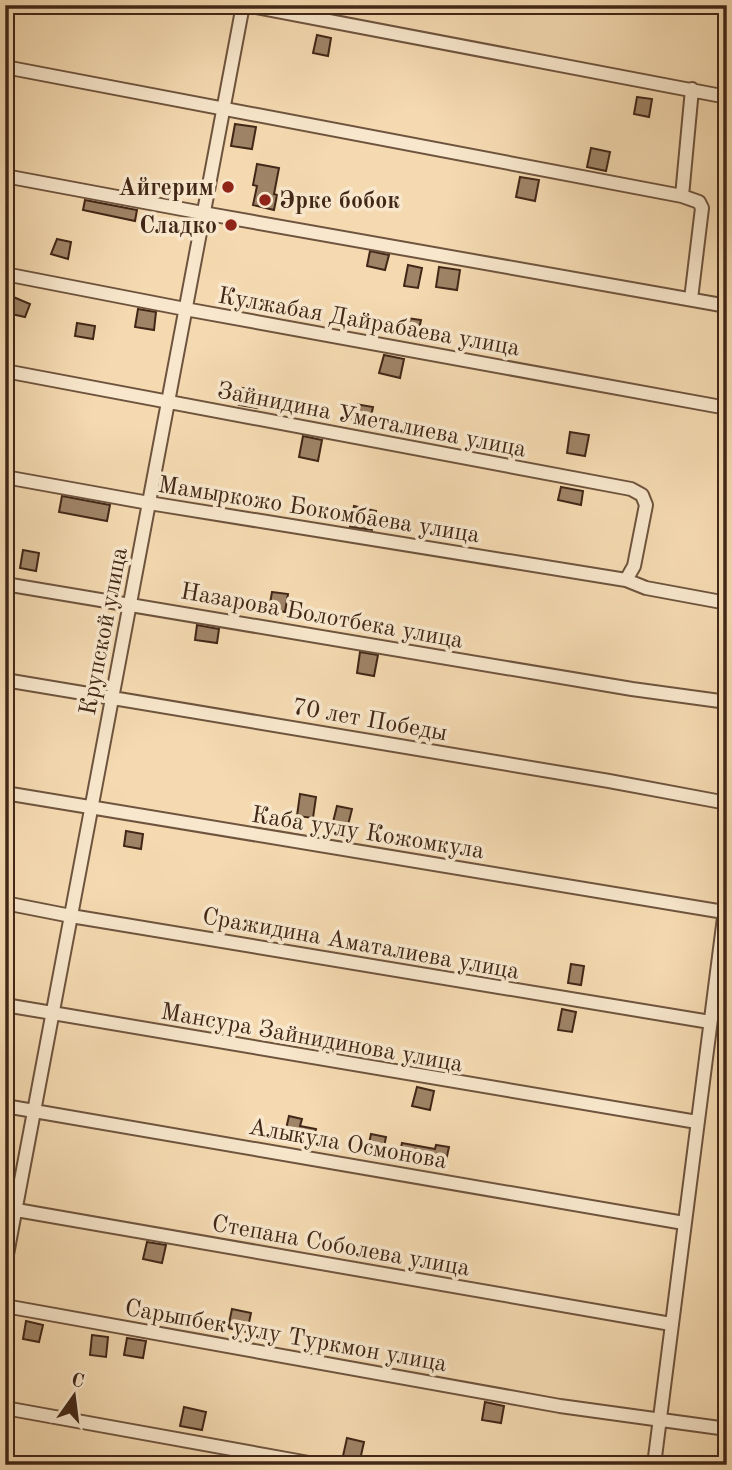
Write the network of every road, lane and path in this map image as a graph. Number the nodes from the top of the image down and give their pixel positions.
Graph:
1 (244, 5) edge
2 (5, 67) edge
3 (692, 89) junction
4 (727, 97) edge
5 (223, 108) junction
6 (5, 176) edge
7 (681, 196) junction
8 (203, 213) junction
9 (5, 274) edge
10 (691, 299) junction
11 (727, 306) edge
12 (185, 309) junction
13 (5, 371) edge
14 (167, 402) junction
15 (727, 408) edge
16 (5, 477) edge
17 (149, 503) junction
18 (626, 580) junction
19 (5, 584) edge
20 (130, 603) junction
21 (727, 603) edge
22 (5, 680) edge
23 (112, 696) junction
24 (727, 702) edge
25 (5, 793) edge
26 (727, 803) edge
27 (91, 808) junction
28 (727, 894) edge
29 (5, 903) edge
30 (724, 912) junction
31 (71, 916) junction
32 (5, 1005) edge
33 (52, 1014) junction
34 (710, 1022) junction
35 (5, 1106) edge
36 (34, 1111) junction
37 (697, 1122) junction
38 (10, 1209) edge
39 (684, 1223) junction
40 (5, 1265) edge
41 (5, 1306) edge
42 (671, 1324) junction
43 (5, 1408) edge
44 (658, 1420) junction
45 (727, 1429) edge
46 (320, 1465) edge
47 (654, 1465) edge

1 - 3 street
1 - 5 street, Крупской улица
2 - 5 street
3 - 4 street
3 - 7 street
5 - 7 street
5 - 8 street, Крупской улица
6 - 8 street
7 - 10 street
8 - 10 street
8 - 12 street, Крупской улица
9 - 12 street, Кулжабая Дайрабаева улица
10 - 11 street
12 - 14 street, Крупской улица
12 - 15 street, Кулжабая Дайрабаева улица
13 - 14 street, Зайнидина Уметалиева улица
14 - 17 street, Крупской улица
14 - 18 street, Зайнидина Уметалиева улица
16 - 17 street, Мамыркожо Бокомбаева улица
17 - 18 street, Мамыркожо Бокомбаева улица
17 - 20 street, Крупской улица
18 - 21 street, Мамыркожо Бокомбаева улица
19 - 20 street, Назарова Болотбека улица
20 - 23 street, Крупской улица
20 - 24 street, Назарова Болотбека улица
22 - 23 street, 70 лет Победы
23 - 26 street, 70 лет Победы
23 - 27 street, Крупской улица
25 - 27 street, Каба уулу Кожомкула
27 - 30 street, Каба уулу Кожомкула
27 - 31 street, Крупской улица
28 - 30 street
29 - 31 street, Сражидина Аматалиева улица
30 - 34 street
31 - 33 street, Крупской улица
31 - 34 street, Сражидина Аматалиева улица
32 - 33 street, Мансура Зайнидинова улица
33 - 36 street, Крупской улица
33 - 37 street, Мансура Зайнидинова улица
34 - 37 street
35 - 36 street, Алыкула Осмонова
36 - 38 street, Крупской улица
36 - 39 street, Алыкула Осмонова
37 - 39 street
38 - 40 street, Крупской улица
38 - 42 street, Степана Соболева улица
39 - 42 street
41 - 44 street, Сарыпбек уулу Туркмон улица
42 - 44 street
43 - 46 street
44 - 45 street, Сарыпбек уулу Туркмон улица
44 - 47 street

